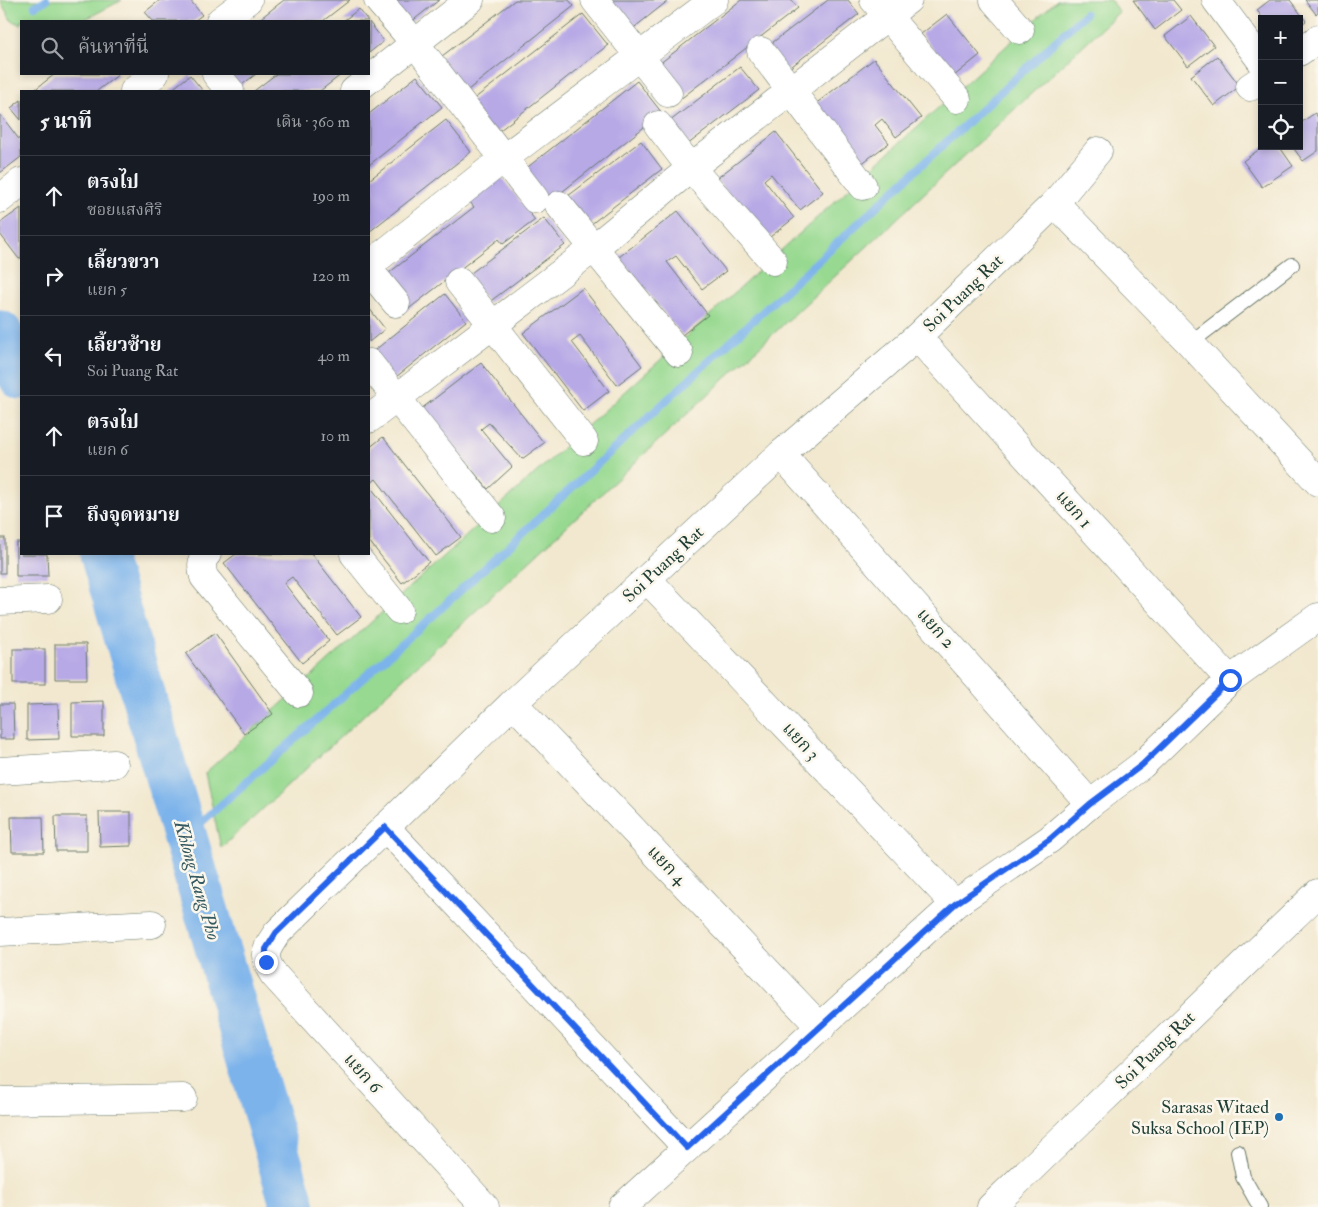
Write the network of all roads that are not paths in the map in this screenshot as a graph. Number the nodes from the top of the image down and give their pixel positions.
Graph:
1 (248, 0) edge
2 (378, 0) edge
3 (470, 0) edge
4 (595, 0) edge
5 (714, 0) edge
6 (908, 0) edge
7 (994, 0) edge
8 (1216, 0) edge
9 (880, 9) edge
10 (221, 20) edge
11 (1020, 30) dead end
12 (1318, 39) edge
13 (414, 42) junction
14 (1303, 49) edge
15 (761, 51) dead end
16 (640, 56) junction
17 (1261, 60) edge
18 (154, 75) edge
19 (217, 75) edge
20 (135, 90) edge
21 (229, 90) edge
22 (355, 90) edge
23 (668, 93) dead end
24 (790, 93) junction
25 (957, 99) dead end
26 (658, 125) dead end
27 (1098, 151) dead end
28 (503, 158) junction
29 (691, 168) junction
30 (20, 183) edge
31 (863, 186) dead end
32 (0, 199) edge
33 (1055, 202) junction
34 (594, 248) junction
35 (773, 261) dead end
36 (370, 264) edge
37 (1292, 264) dead end
38 (370, 271) edge
39 (459, 282) dead end
40 (396, 303) dead end
41 (491, 326) junction
42 (917, 337) junction
43 (1190, 343) junction
44 (679, 353) dead end
45 (370, 364) edge
46 (396, 397) junction
47 (370, 418) edge
48 (584, 441) dead end
49 (781, 454) junction
50 (1318, 482) edge
51 (492, 518) dead end
52 (206, 555) edge
53 (355, 555) edge
54 (647, 579) junction
55 (48, 599) dead end
56 (0, 601) edge
57 (399, 610) dead end
58 (1318, 617) edge
59 (1230, 680) junction
60 (299, 693) dead end
61 (512, 703) junction
62 (114, 764) dead end
63 (0, 771) edge
64 (1090, 804) junction
65 (385, 827) junction
66 (1318, 893) edge
67 (955, 904) junction
68 (152, 924) dead end
69 (0, 932) edge
70 (276, 933) joint
71 (821, 1028) junction
72 (183, 1098) dead end
73 (0, 1101) edge
74 (687, 1148) junction
75 (1238, 1152) dead end
76 (485, 1207) edge
77 (622, 1207) edge
78 (991, 1207) edge
79 (1260, 1207) edge

1 - 10 street
2 - 13 street
3 - 13 street
4 - 16 street
5 - 16 street
6 - 9 street
7 - 11 street
8 - 17 street
9 - 24 street
9 - 25 street
12 - 14 street
13 - 22 street
13 - 28 street
15 - 24 street
16 - 23 street
16 - 28 street
18 - 20 street
19 - 21 street
24 - 29 street
24 - 31 street
26 - 29 street
27 - 33 street, Soi Puang Rat
28 - 34 street
28 - 36 street
29 - 34 street
29 - 35 street
30 - 32 street
33 - 42 street, Soi Puang Rat
33 - 43 street
34 - 41 street
34 - 44 street
37 - 43 lane
38 - 40 street
39 - 41 street
41 - 46 street
41 - 48 street
42 - 49 street, Soi Puang Rat
42 - 59 street, แยก 1
43 - 50 street
45 - 46 street
46 - 47 street
46 - 51 street
49 - 54 street, Soi Puang Rat
49 - 64 street, แยก 2
52 - 60 street
53 - 57 street
54 - 61 street, Soi Puang Rat
54 - 67 street, แยก 3
55 - 56 street
58 - 59 street
59 - 64 street
61 - 65 street, Soi Puang Rat
61 - 71 street, แยก 4
62 - 63 street
64 - 67 street
65 - 70 street, Soi Puang Rat
65 - 74 street
66 - 78 street, Soi Puang Rat
67 - 71 street
68 - 69 street
70 - 76 street, แยก 6
71 - 74 street
72 - 73 street
74 - 77 street
75 - 79 lane

